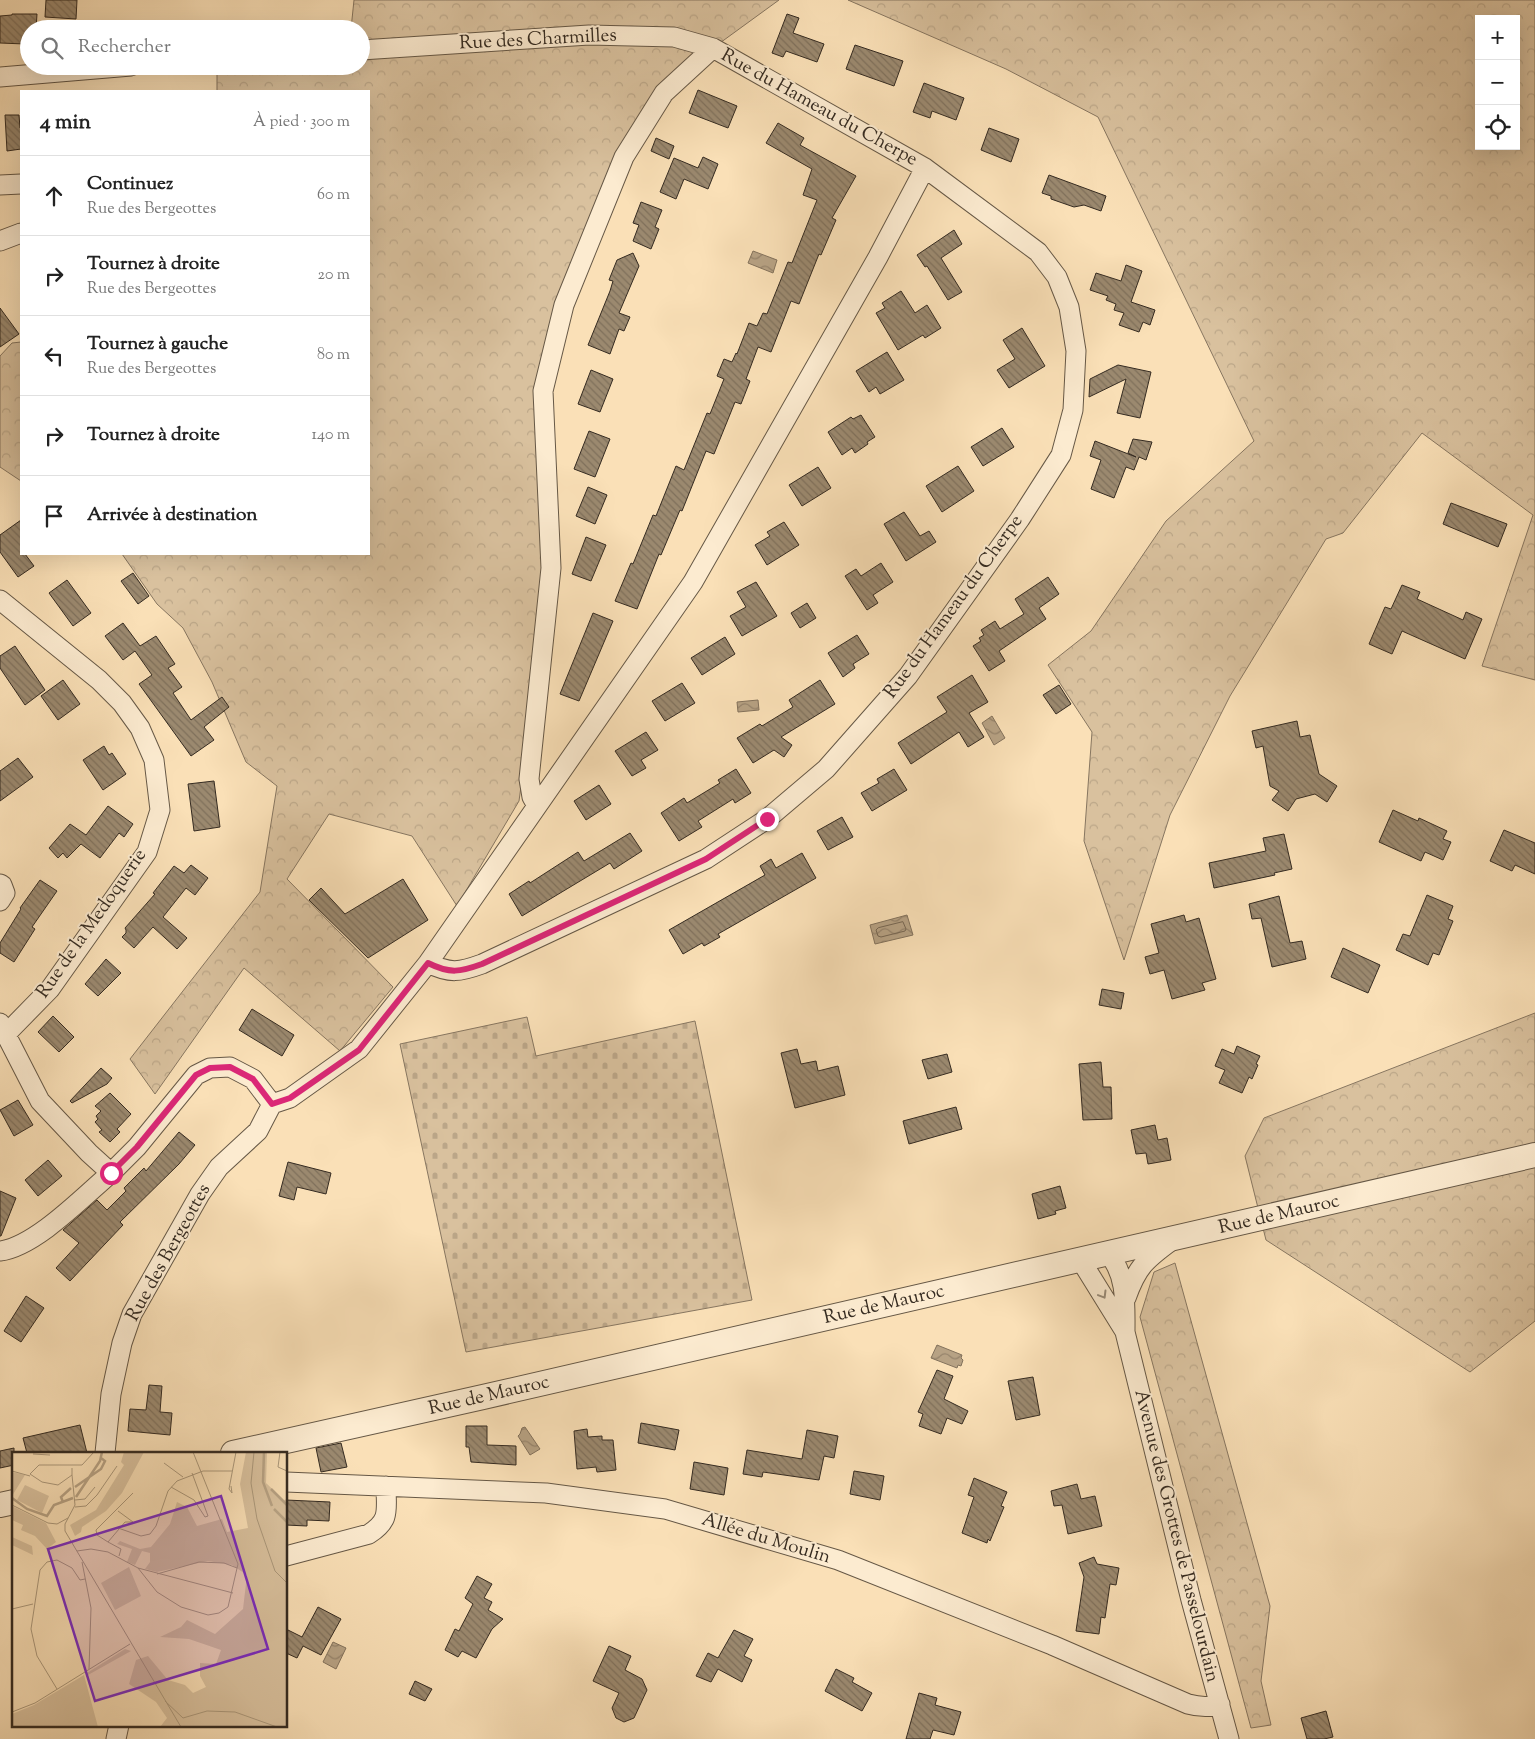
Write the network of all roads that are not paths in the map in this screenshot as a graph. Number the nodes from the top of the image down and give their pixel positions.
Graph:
1 (713, 48) junction
2 (370, 49) edge
3 (24, 75) edge
4 (0, 77) edge
5 (925, 168) junction
6 (20, 184) edge
7 (0, 185) edge
8 (20, 233) edge
9 (0, 241) edge
10 (0, 600) edge
11 (537, 806) junction
12 (0, 884) edge
13 (0, 901) edge
14 (428, 963) junction
15 (3, 1028) edge
16 (272, 1104) junction
17 (1535, 1156) edge
18 (111, 1173) junction
19 (1174, 1239) junction
20 (0, 1251) edge
21 (1108, 1253) junction
22 (1080, 1259) junction
23 (1125, 1299) junction
24 (1125, 1332) junction
25 (104, 1452) edge
26 (237, 1452) edge
27 (288, 1482) edge
28 (386, 1486) junction
29 (288, 1555) edge
30 (1220, 1704) junction
31 (119, 1726) edge
32 (116, 1739) edge
33 (1229, 1739) edge

1 - 2 street, Rue des Charmilles
1 - 5 street, Rue du Hameau du Cherpe
1 - 11 street
3 - 4 street
5 - 11 street, Rue du Hameau du Cherpe
5 - 14 street, Rue du Hameau du Cherpe
6 - 7 street
8 - 9 street
10 - 15 street, Rue de la Medoquerie
11 - 14 street
12 - 13 street
14 - 16 street
15 - 18 street
16 - 18 street
16 - 25 street, Rue des Bergeottes
17 - 19 street, Rue de Mauroc
18 - 20 street
19 - 21 street, Rue de Mauroc
19 - 23 street, Avenue des Grottes de Passelourdain
21 - 22 street, Rue de Mauroc
21 - 23 street, Avenue des Grottes de Passelourdain
22 -> 24 street, Avenue des Grottes de Passelourdain
22 - 26 street, Rue de Mauroc
23 - 24 street, Avenue des Grottes de Passelourdain
24 - 30 street, Avenue des Grottes de Passelourdain
27 - 28 street, Allée du Moulin
28 - 29 street
28 - 30 street, Allée du Moulin
30 - 33 street, Avenue des Grottes de Passelourdain
31 - 32 street

